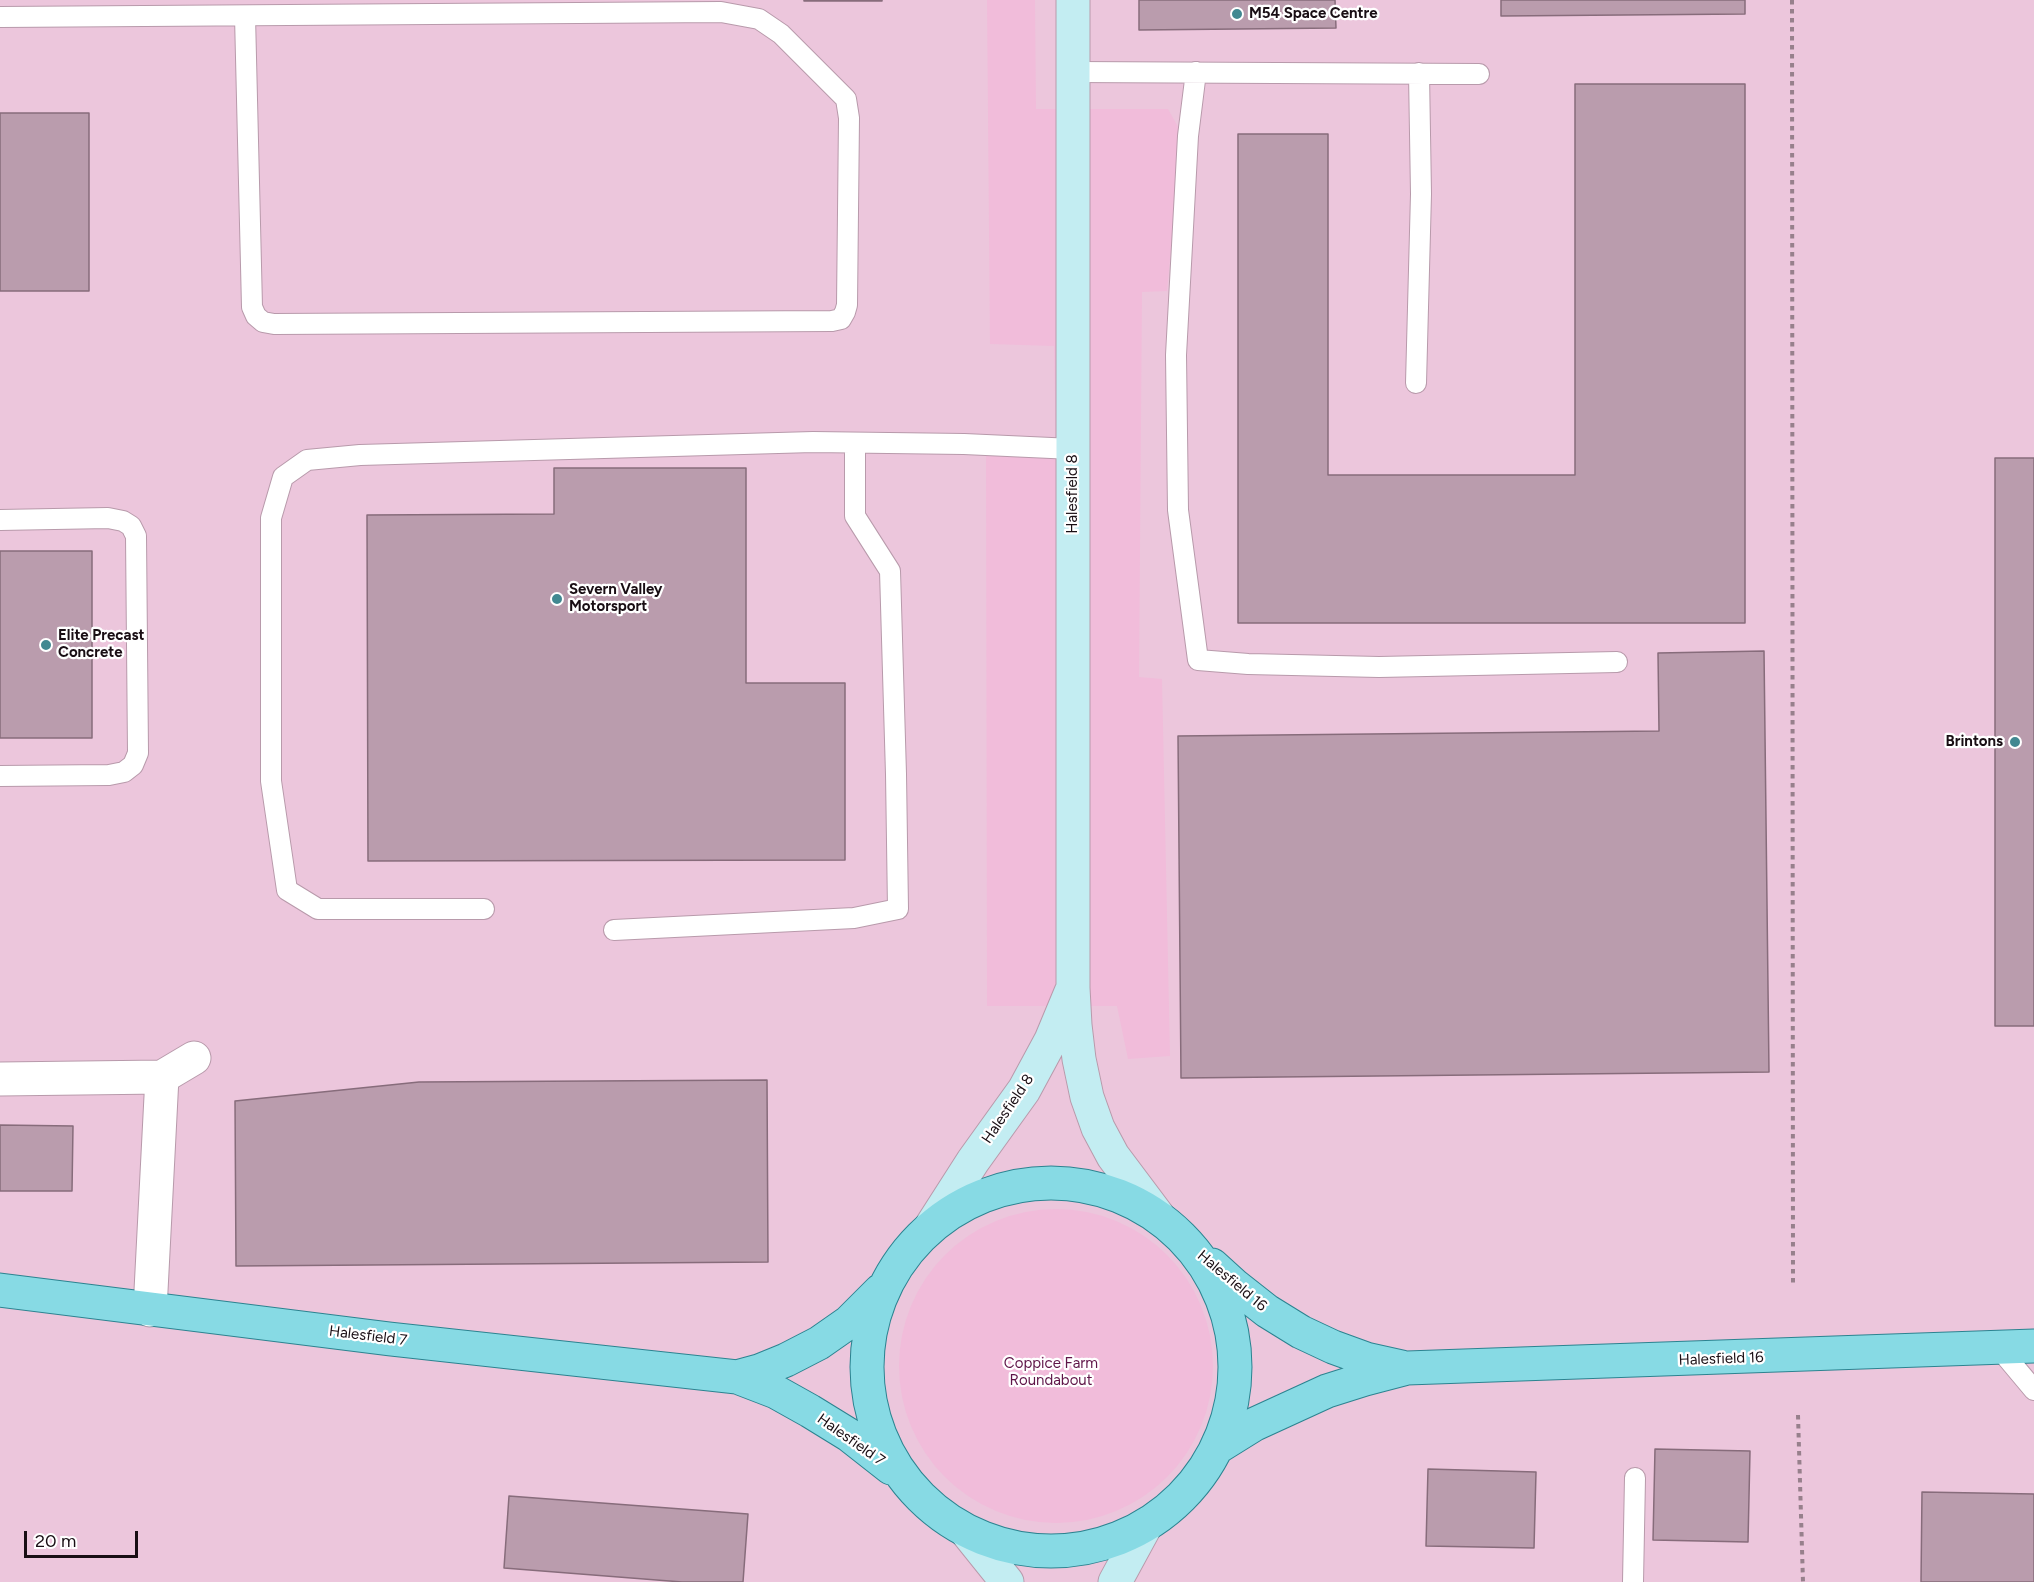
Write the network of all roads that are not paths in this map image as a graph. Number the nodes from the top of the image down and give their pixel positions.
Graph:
1 (1073, 0) edge
2 (245, 16) junction
3 (0, 17) edge
4 (1073, 72) junction
5 (1196, 72) junction
6 (1419, 73) junction
7 (1479, 74) dead end
8 (1416, 383) dead end
9 (855, 443) junction
10 (1073, 449) junction
11 (0, 520) edge
12 (1617, 662) dead end
13 (0, 776) edge
14 (483, 909) dead end
15 (614, 930) dead end
16 (1073, 988) junction
17 (194, 1058) dead end
18 (162, 1077) junction
19 (0, 1079) edge
20 (1158, 1216) junction
21 (932, 1225) junction
22 (1191, 1246) junction
23 (883, 1288) junction
24 (0, 1290) edge
25 (150, 1310) junction
26 (2034, 1346) edge
27 (1998, 1347) junction
28 (1407, 1368) junction
29 (737, 1377) junction
30 (2034, 1390) edge
31 (1218, 1448) junction
32 (900, 1474) junction
33 (1635, 1478) dead end
34 (1146, 1525) junction
35 (966, 1531) junction
36 (1007, 1582) edge
37 (1115, 1582) edge
38 (1633, 1582) edge

1 - 4 street, Halesfield 8
2 - 2 lane
2 - 3 lane
4 - 5 lane
4 - 10 street, Halesfield 8
5 - 6 lane
5 - 12 lane
6 - 7 lane
6 - 8 lane
9 - 10 lane
9 - 14 lane
9 - 15 lane
10 - 16 street, Halesfield 8
11 - 13 lane
16 - 20 street, Halesfield 8
16 - 21 street, Halesfield 8
17 - 18 street
18 - 19 street
18 - 25 street
20 - 21 main road
20 - 22 main road
21 - 23 main road
22 - 28 main road, Halesfield 16
22 - 31 main road
23 - 29 main road, Halesfield 7
23 - 32 main road
24 - 25 main road, Halesfield 7
25 - 29 main road, Halesfield 7
26 - 27 main road, Halesfield 16
27 - 28 main road, Halesfield 16
27 - 30 lane
28 - 31 main road, Halesfield 16
29 - 32 main road, Halesfield 7
31 - 34 main road
32 - 35 main road
33 - 38 lane
34 - 35 main road
34 - 37 street
35 - 36 street

